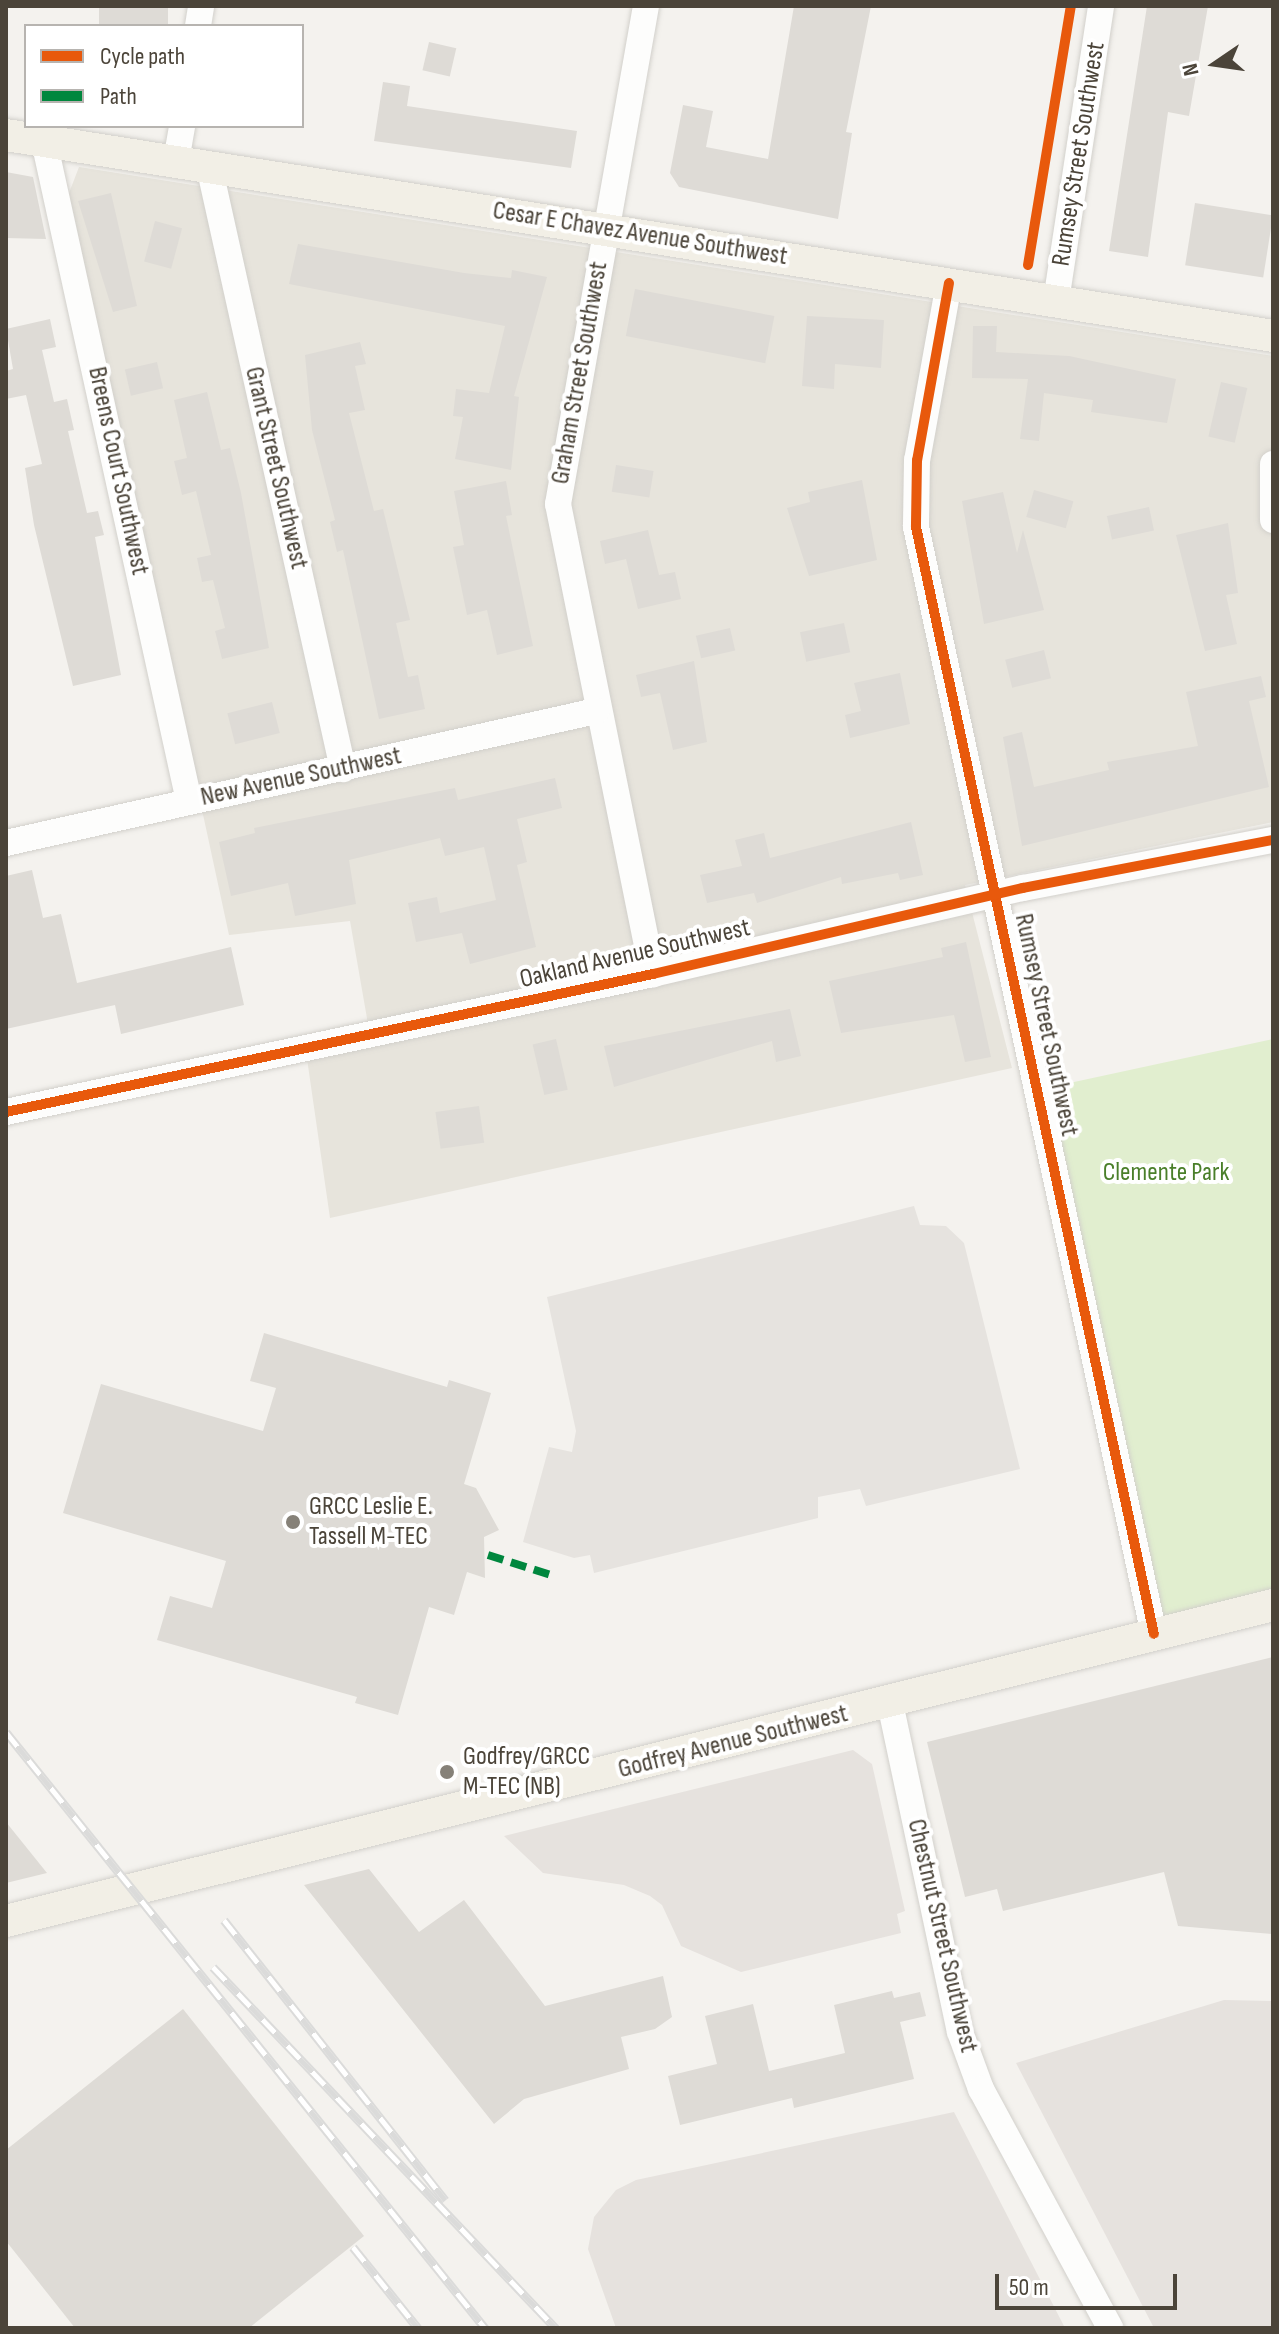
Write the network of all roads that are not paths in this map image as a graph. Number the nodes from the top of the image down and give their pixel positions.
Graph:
1 (646, 6) edge
2 (1101, 6) edge
3 (182, 128) edge
4 (6, 135) edge
5 (44, 141) junction
6 (176, 161) junction
7 (209, 166) junction
8 (606, 228) junction
9 (949, 283) junction
10 (1056, 301) junction
11 (1273, 336) edge
12 (1273, 464) edge
13 (1273, 520) edge
14 (596, 711) junction
15 (343, 769) junction
16 (189, 801) junction
17 (1273, 840) edge
18 (6, 843) edge
19 (995, 894) junction
20 (653, 974) junction
21 (6, 1112) edge
22 (1273, 1605) edge
23 (1154, 1634) junction
24 (890, 1703) junction
25 (6, 1921) edge
26 (1110, 2328) edge

1 - 8 street, Graham Street Southwest
2 - 10 street, Rumsey Street Southwest
3 - 6 street
4 - 5 main road, Cesar E Chavez Avenue Southwest
5 - 6 main road, Cesar E Chavez Avenue Southwest
5 - 16 street, Breens Court Southwest
6 - 7 main road, Cesar E Chavez Avenue Southwest
7 - 8 main road, Cesar E Chavez Avenue Southwest
7 - 15 street, Grant Street Southwest
8 - 9 main road, Cesar E Chavez Avenue Southwest
8 - 14 street, Graham Street Southwest
9 - 10 main road, Cesar E Chavez Avenue Southwest
9 - 19 street, Rumsey Street Southwest
10 - 11 main road, Cesar E Chavez Avenue Southwest
12 - 13 street
14 - 15 street, New Avenue Southwest
14 - 20 street, Graham Street Southwest
15 - 16 street, New Avenue Southwest
16 - 18 street, New Avenue Southwest
17 - 19 street, Oakland Avenue Southwest
19 - 20 street, Oakland Avenue Southwest
19 - 23 street, Rumsey Street Southwest
20 - 21 street, Oakland Avenue Southwest
22 - 23 main road, Godfrey Avenue Southwest
23 - 24 main road, Godfrey Avenue Southwest
24 - 25 main road, Godfrey Avenue Southwest
24 - 26 street, Chestnut Street Southwest

